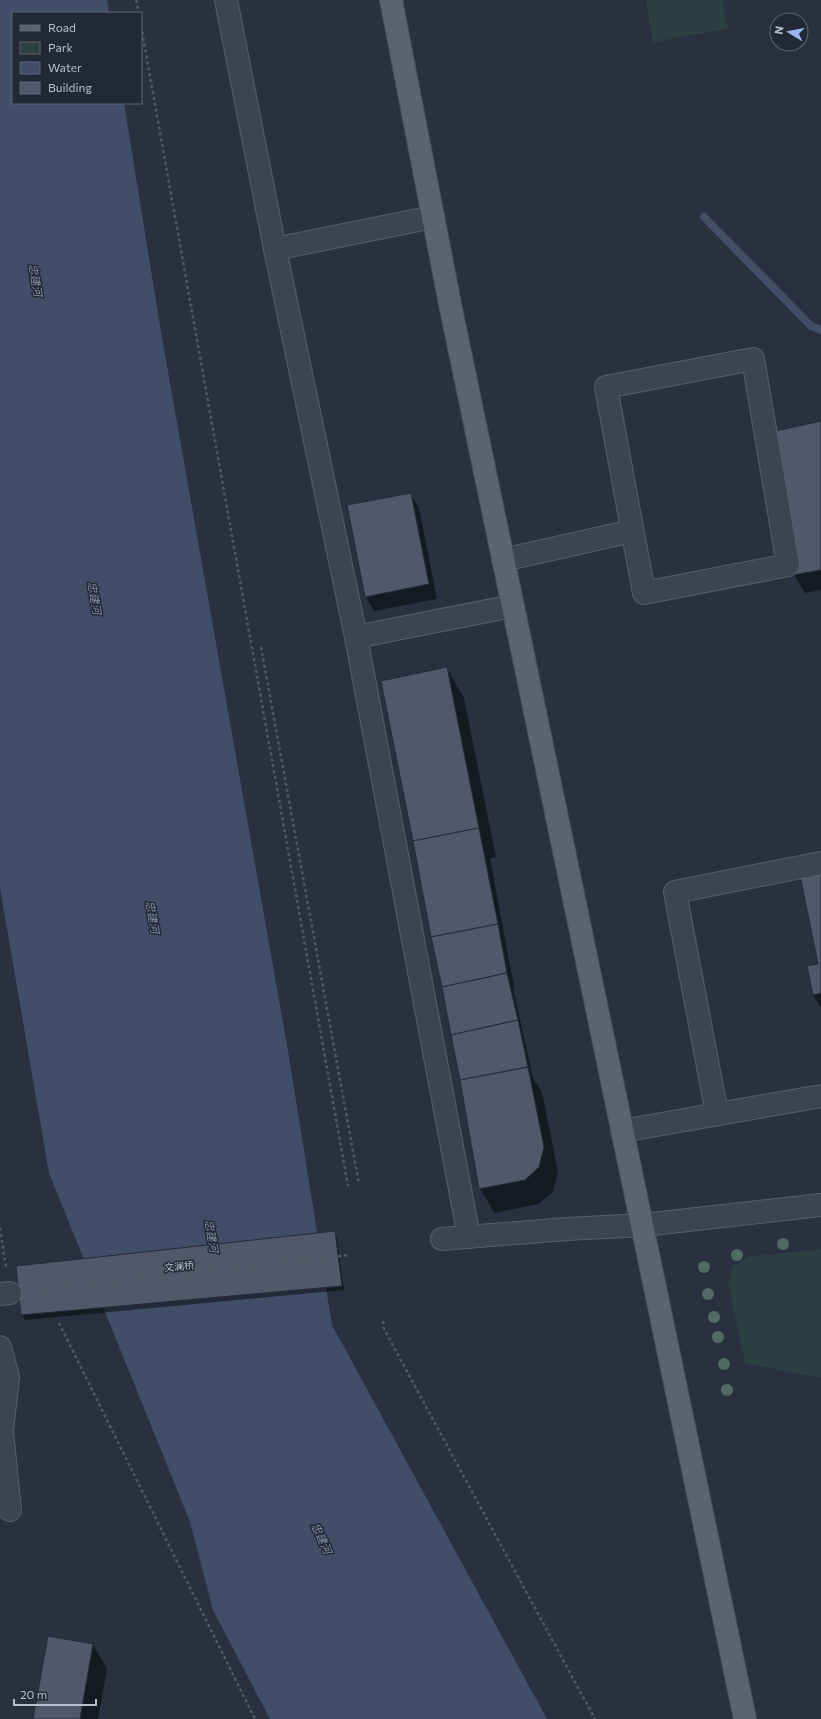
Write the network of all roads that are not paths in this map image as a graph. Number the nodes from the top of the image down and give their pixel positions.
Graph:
1 (226, 0) edge
2 (391, 0) edge
3 (433, 217) junction
4 (274, 249) junction
5 (632, 531) junction
6 (503, 560) junction
7 (513, 606) junction
8 (356, 637) junction
9 (821, 863) edge
10 (821, 1096) edge
11 (717, 1114) junction
12 (622, 1132) junction
13 (821, 1205) edge
14 (643, 1225) junction
15 (469, 1237) junction
16 (442, 1239) dead end
17 (0, 1347) edge
18 (10, 1510) dead end
19 (745, 1719) edge

1 - 4 street
2 - 3 main road
3 - 4 street
3 - 6 main road
4 - 8 street
5 - 5 street
5 - 6 street
6 - 7 main road
7 - 8 street
7 - 12 main road
8 - 15 street
9 - 11 street
10 - 11 street
11 - 12 street
12 - 14 main road
13 - 14 street
14 - 15 street
14 - 19 main road
15 - 16 street
17 - 18 street

